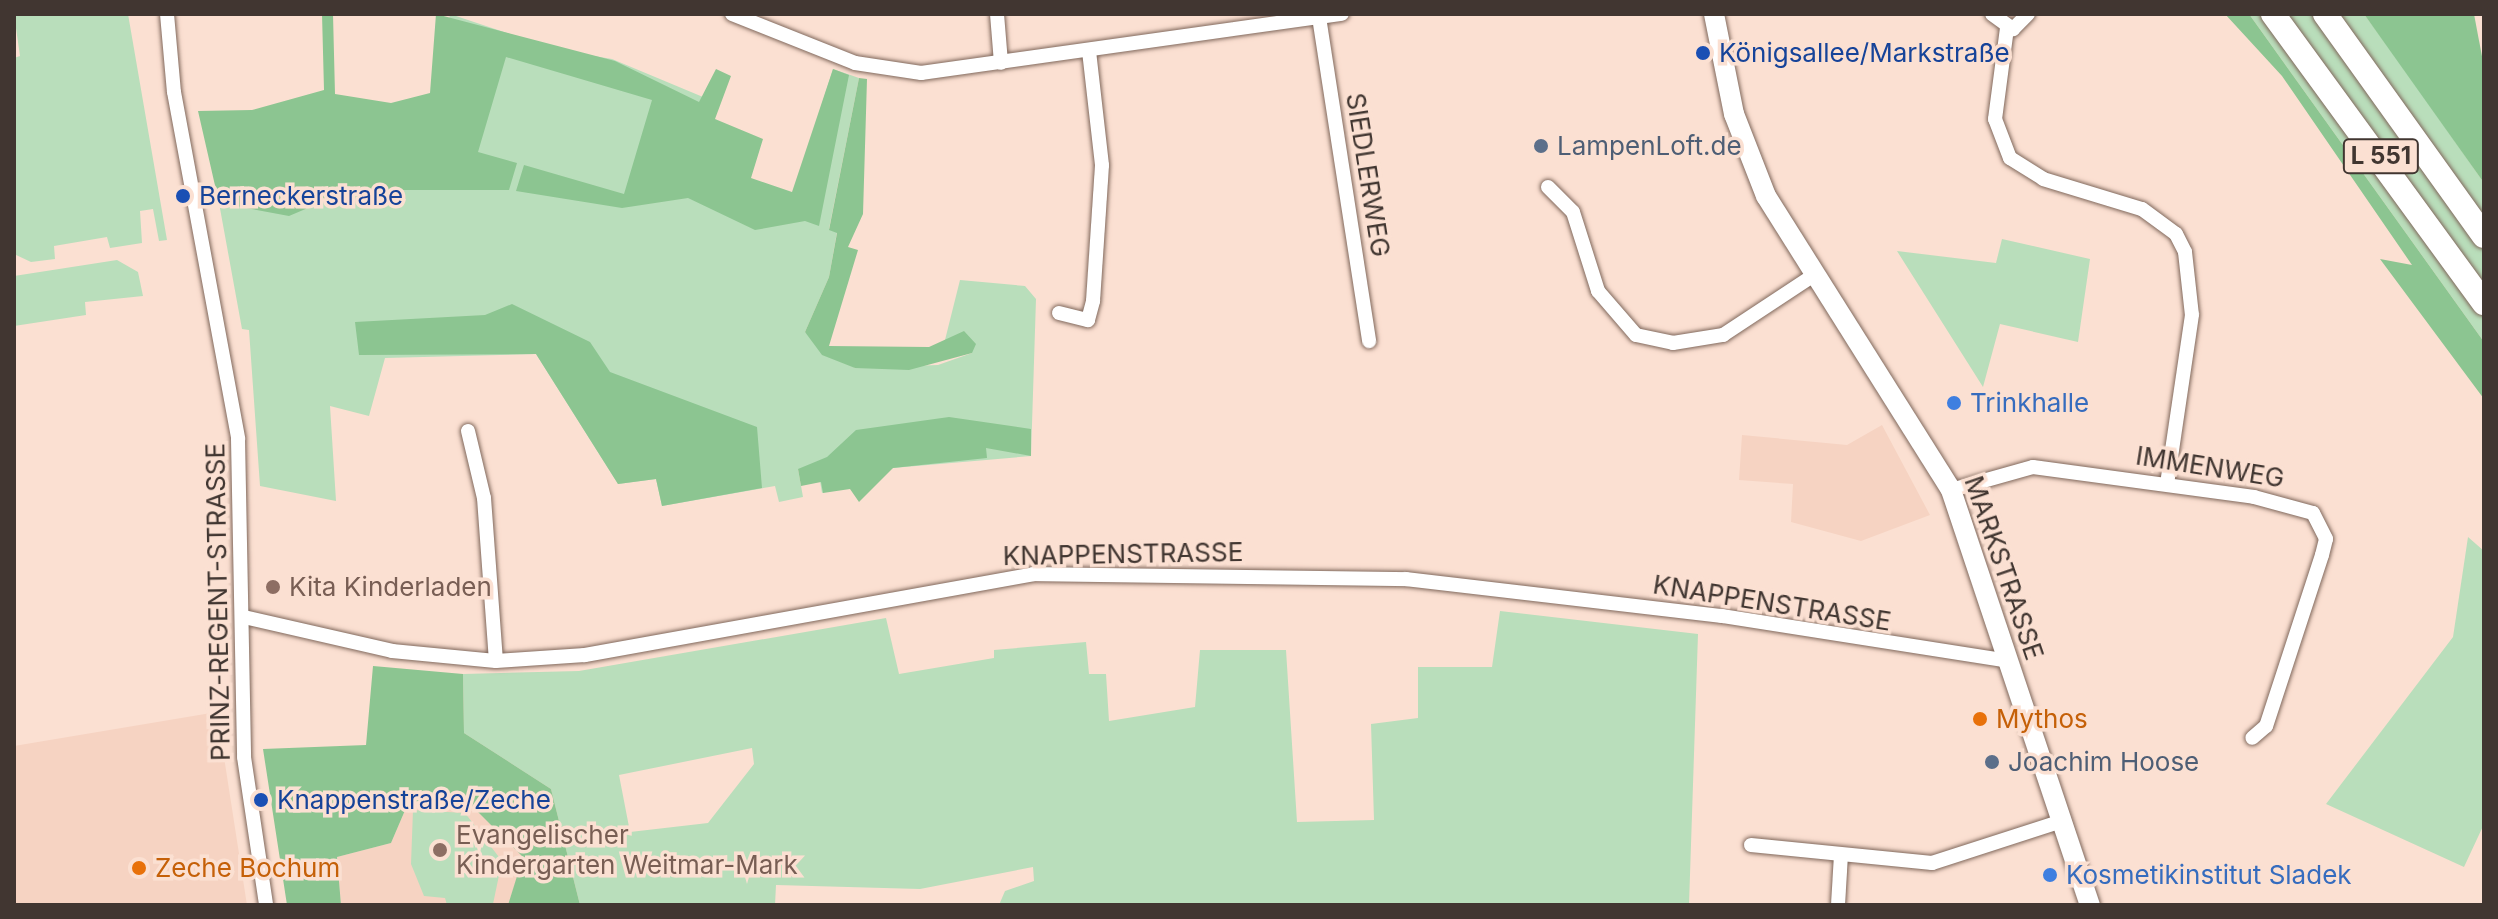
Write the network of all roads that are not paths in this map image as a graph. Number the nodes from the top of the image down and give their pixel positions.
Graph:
1 (167, 14) edge
2 (997, 14) edge
3 (1342, 14) edge
4 (1714, 14) edge
5 (1992, 14) edge
6 (2028, 14) edge
7 (2273, 14) edge
8 (2325, 14) edge
9 (736, 15) edge
10 (1319, 17) junction
11 (2007, 28) junction
12 (1089, 51) junction
13 (1001, 63) junction
14 (1548, 187) dead end
15 (2484, 236) edge
16 (1814, 275) junction
17 (2484, 303) edge
18 (1059, 313) dead end
19 (1369, 341) dead end
20 (468, 431) dead end
21 (2167, 484) junction
22 (1951, 490) junction
23 (244, 617) junction
24 (496, 661) junction
25 (2009, 661) junction
26 (2252, 738) dead end
27 (2062, 821) junction
28 (1751, 845) dead end
29 (1841, 855) junction
30 (266, 905) edge
31 (1838, 905) edge
32 (2090, 905) edge

1 - 23 street, PRINZ-REGENT-STRASSE
2 - 13 street
3 - 10 street
4 - 16 main road, MARKSTRASSE
5 - 11 street
6 - 11 street
7 - 17 main road, L 551
8 - 15 main road, L 551
9 - 13 street
10 - 12 street
10 - 19 street, SIEDLERWEG
11 - 21 street
12 - 13 street
12 - 18 street
14 - 16 street
16 - 22 main road, MARKSTRASSE
20 - 24 street
21 - 22 street, IMMENWEG
21 - 26 street, IMMENWEG
22 - 25 main road, MARKSTRASSE
23 - 24 street, KNAPPENSTRASSE
23 - 30 street, PRINZ-REGENT-STRASSE
24 - 25 street, KNAPPENSTRASSE
25 - 27 main road, MARKSTRASSE
27 - 29 street
27 - 32 main road, MARKSTRASSE
28 - 29 street
29 - 31 street

